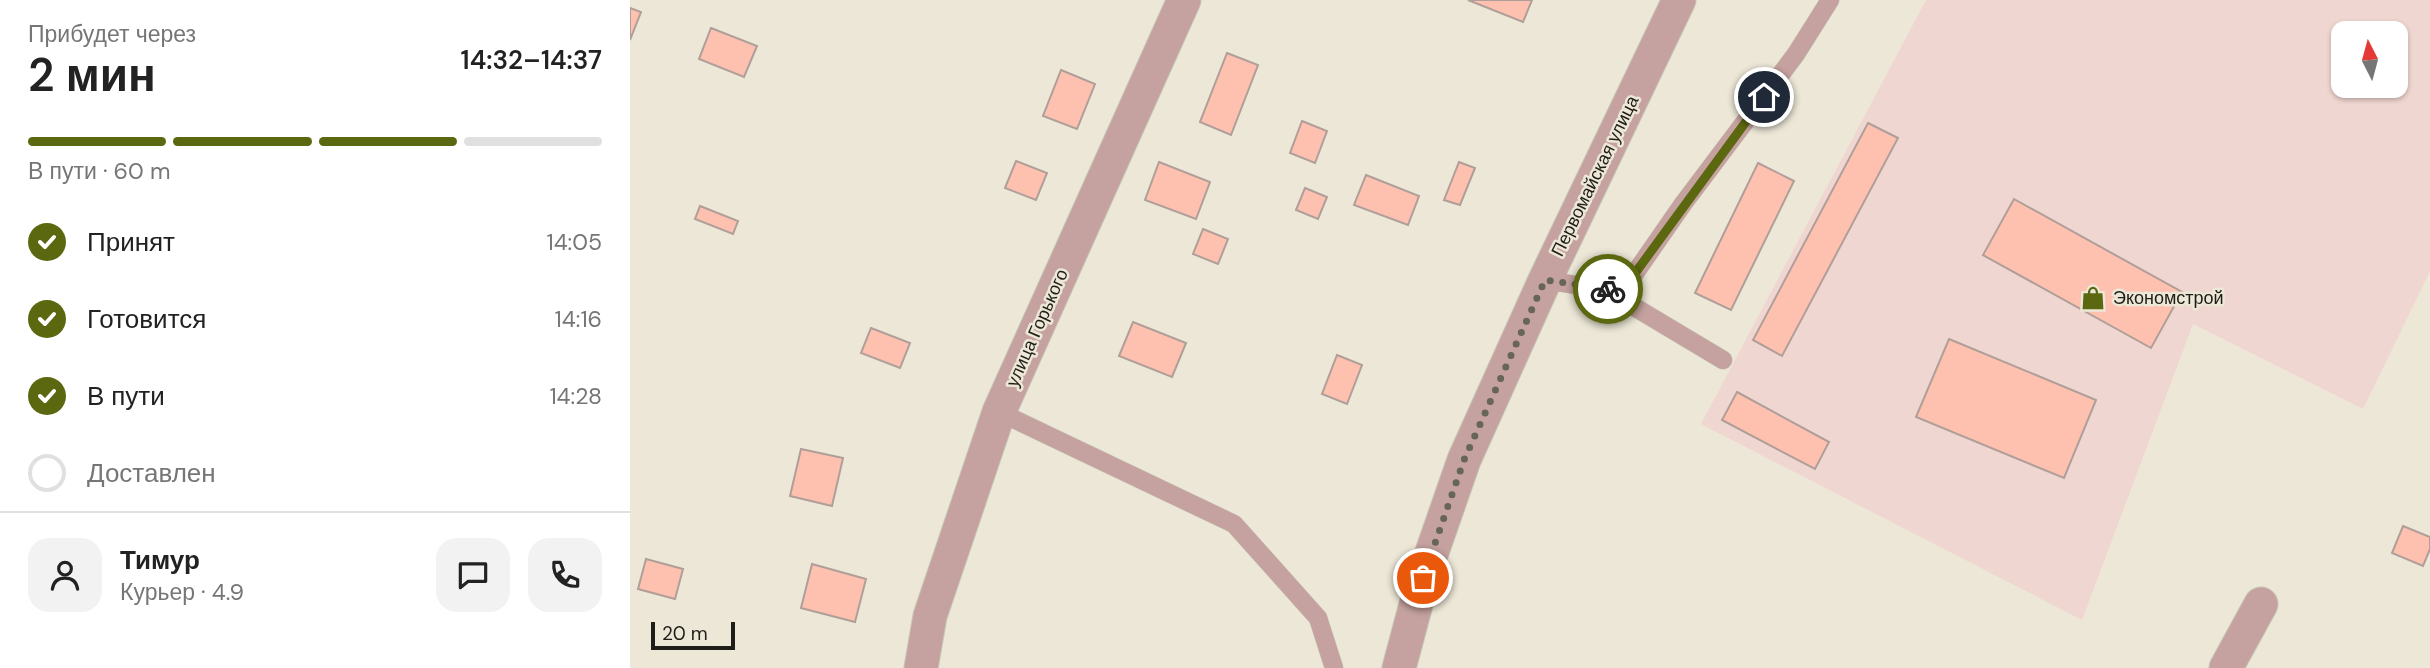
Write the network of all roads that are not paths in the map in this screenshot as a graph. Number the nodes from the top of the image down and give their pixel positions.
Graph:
1 (1184, 0) edge
2 (1667, 0) edge
3 (1679, 0) edge
4 (1830, 0) edge
5 (1648, 66) junction
6 (1545, 280) junction
7 (1606, 290) junction
8 (1723, 360) dead end
9 (999, 412) junction
10 (2261, 604) dead end
11 (921, 668) edge
12 (1334, 668) edge
13 (1399, 668) edge
14 (2225, 668) edge

1 - 9 street, улица Горького
2 - 5 street
3 - 5 street, Первомайская улица
4 - 7 lane
5 - 6 street, Первомайская улица
6 - 7 lane
6 - 13 street, Первомайская улица
7 - 8 lane
9 - 11 street, улица Горького
9 - 12 lane
10 - 14 street

